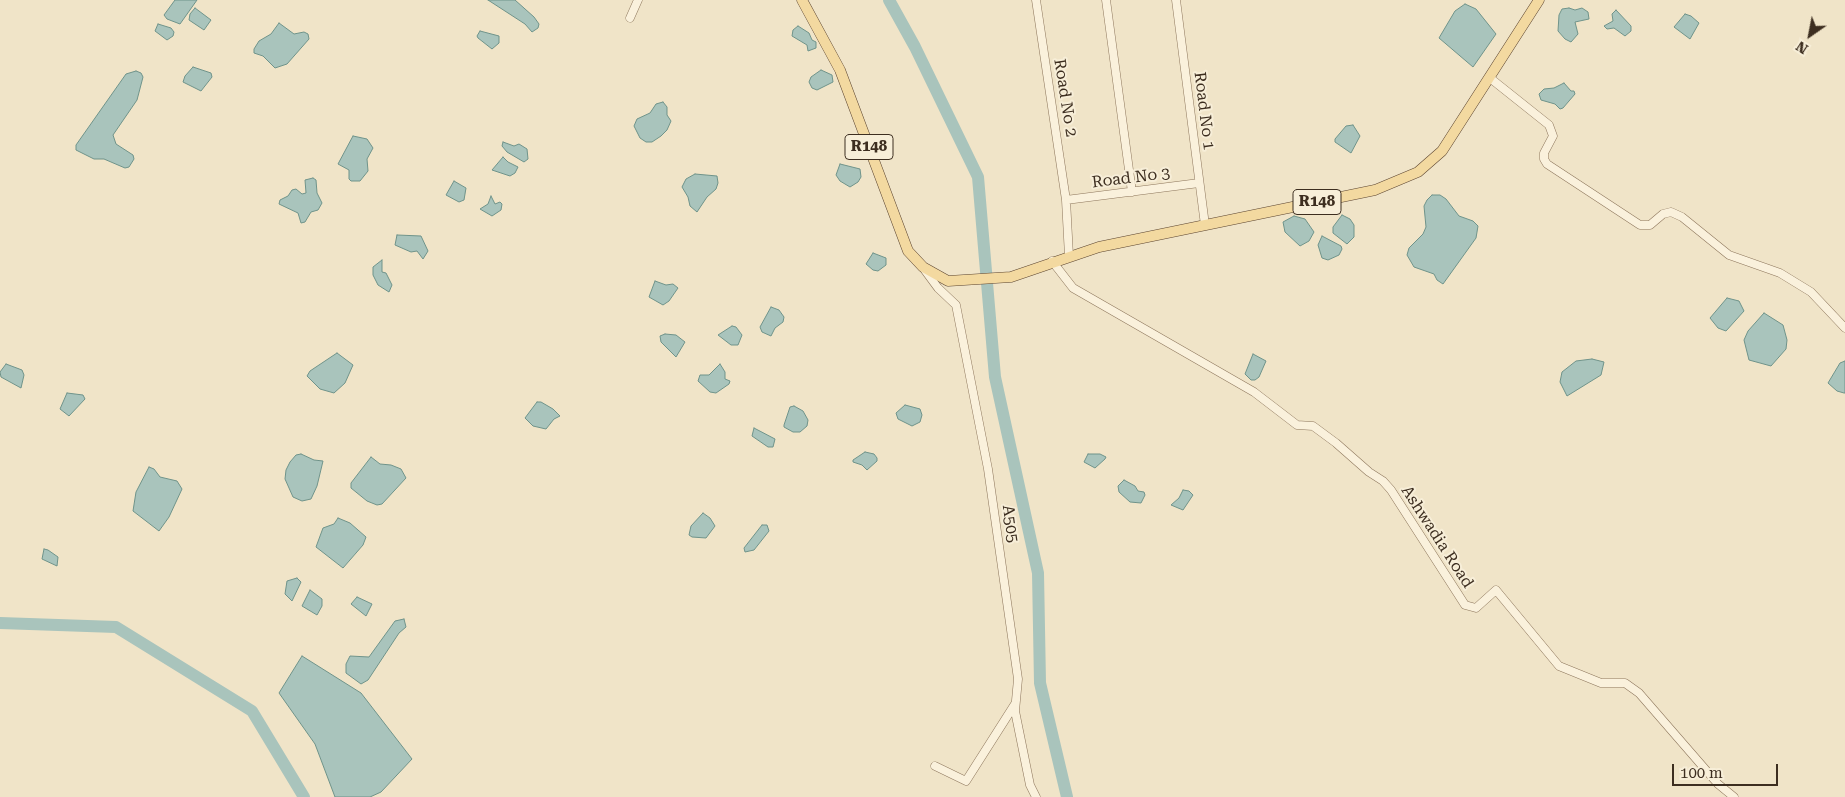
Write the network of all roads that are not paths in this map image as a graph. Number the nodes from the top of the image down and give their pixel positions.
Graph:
1 (638, 0) edge
2 (802, 0) edge
3 (1036, 0) edge
4 (1106, 0) edge
5 (1176, 0) edge
6 (1538, 0) edge
7 (630, 18) dead end
8 (1490, 78) junction
9 (1200, 183) junction
10 (1132, 192) junction
11 (1066, 200) junction
12 (1205, 225) junction
13 (1069, 256) junction
14 (1052, 261) junction
15 (922, 267) junction
16 (1845, 328) edge
17 (1016, 702) junction
18 (935, 766) dead end
19 (1036, 797) edge
20 (1734, 797) edge

1 - 7 street
2 - 15 main road, R148
3 - 11 street, Road No 2
4 - 10 street
5 - 9 street, Road No 1
6 - 8 main road, R148
8 - 12 main road, R148
8 - 16 street
9 - 10 street, Road No 3
9 - 12 street, Road No 1
10 - 11 street, Road No 3
11 - 13 street, Road No 2
12 - 13 main road, R148
13 - 14 main road, R148
14 - 15 main road, R148
14 - 20 street, Ashwadia Road
15 - 17 street, A505
17 - 18 street
17 - 19 street, A505

